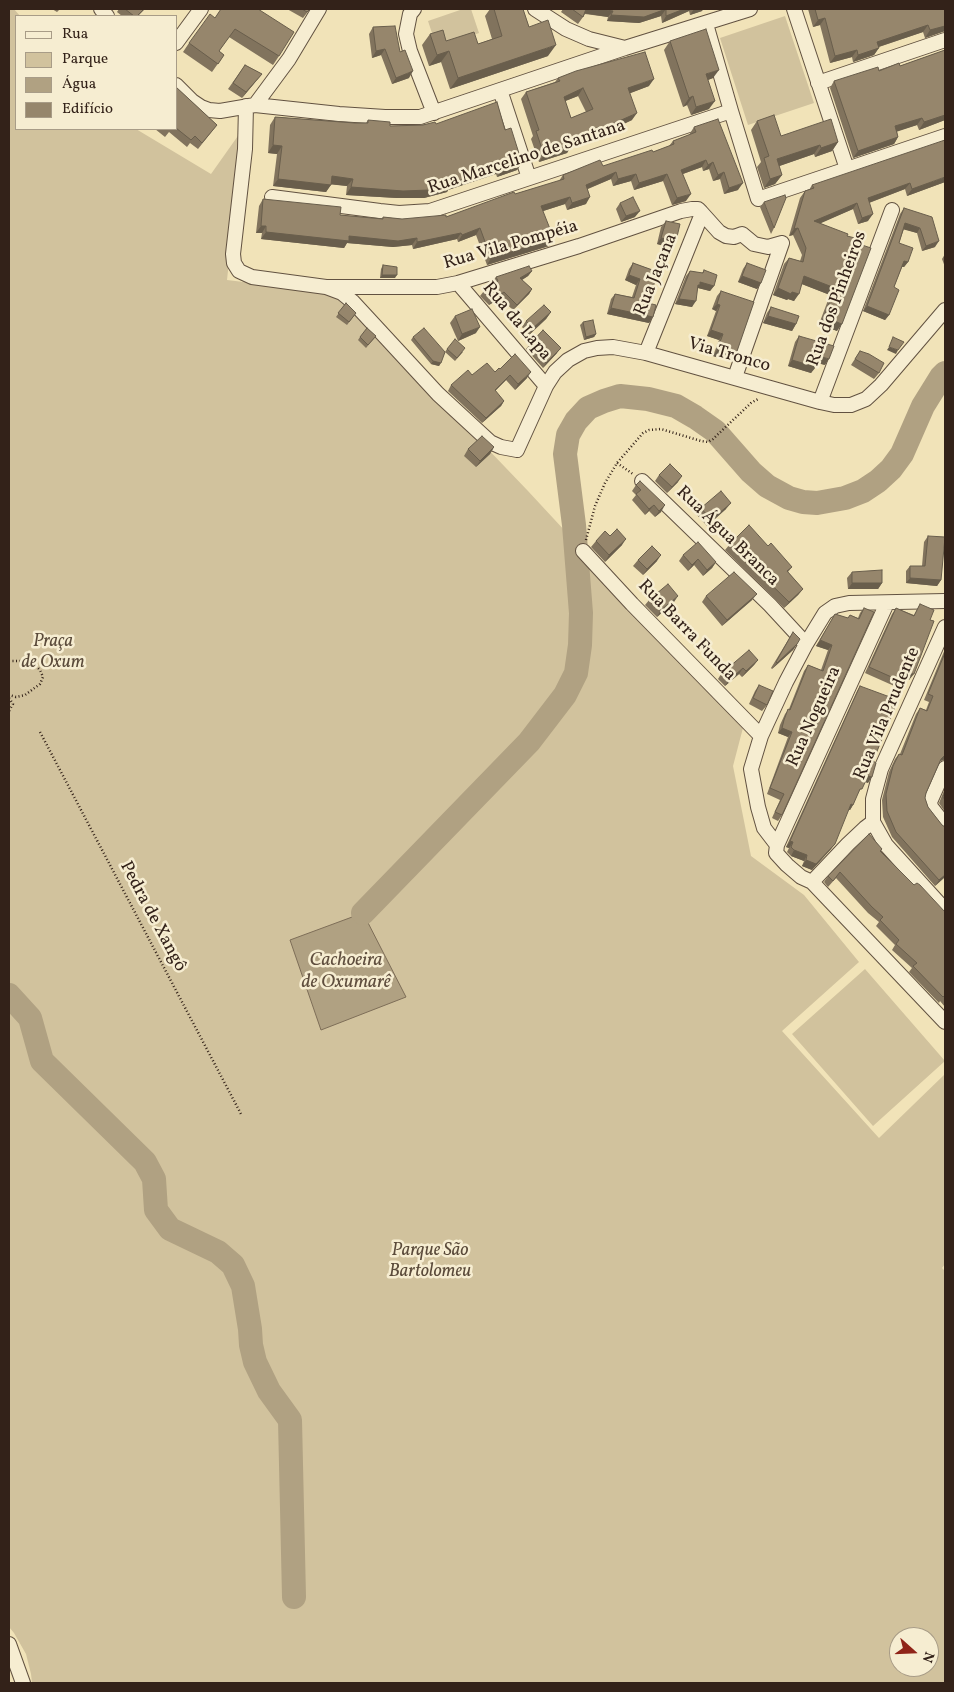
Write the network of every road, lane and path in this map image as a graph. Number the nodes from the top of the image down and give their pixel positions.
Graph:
1 (201, 9) edge
2 (319, 9) edge
3 (414, 9) edge
4 (535, 9) edge
5 (750, 9) edge
6 (794, 9) edge
7 (706, 24) junction
8 (178, 40) edge
9 (945, 40) edge
10 (625, 48) junction
11 (818, 83) junction
12 (178, 87) edge
13 (500, 90) junction
14 (251, 106) junction
15 (731, 111) junction
16 (434, 113) junction
17 (945, 136) edge
18 (847, 169) junction
19 (529, 178) junction
20 (272, 197) dead end
21 (892, 210) dead end
22 (701, 212) junction
23 (458, 283) junction
24 (326, 287) junction
25 (945, 310) edge
26 (646, 352) junction
27 (735, 377) junction
28 (546, 386) junction
29 (774, 389) junction
30 (820, 402) junction
31 (617, 463) junction
32 (642, 481) joint
33 (583, 551) joint
34 (945, 601) edge
35 (887, 603) junction
36 (945, 627) edge
37 (806, 644) junction
38 (9, 661) edge
39 (9, 696) edge
40 (9, 711) edge
41 (40, 732) dead end
42 (762, 736) junction
43 (945, 768) edge
44 (873, 822) junction
45 (945, 825) edge
46 (777, 845) junction
47 (812, 882) junction
48 (945, 910) edge
49 (945, 1022) edge
50 (241, 1114) dead end
51 (9, 1644) edge
52 (24, 1683) edge

1 - 8 street
2 - 14 street
3 - 16 street
4 - 10 street
5 - 7 street
6 - 11 street
7 - 10 street
7 - 15 street
9 - 11 street
10 - 13 street
11 - 18 street
12 - 14 street
13 - 16 street
13 - 19 street
14 - 16 street
14 - 24 street
15 - 18 street
15 - 19 street, Rua Marcelino de Santana
17 - 18 street
19 - 20 street, Rua Marcelino de Santana
21 - 30 street, Rua dos Pinheiros
22 - 23 street, Rua Vila Pompéia
22 - 26 street, Rua Jaçana
22 - 27 street
23 - 24 street, Rua Vila Pompéia
23 - 28 street, Rua da Lapa
24 - 28 street, Via Tronco
25 - 30 street, Via Tronco
26 - 27 street, Via Tronco
26 - 28 street, Via Tronco
27 - 29 street, Via Tronco
29 - 30 street, Via Tronco
29 - 31 path
31 - 32 path
31 - 33 path
32 - 37 street, Rua Água Branca
33 - 42 street, Rua Barra Funda
34 - 35 street
35 - 37 street
35 - 46 street, Rua Nogueira
36 - 44 street, Rua Vila Prudente
37 - 42 street
38 - 39 path
39 - 40 path
41 - 50 path, Pedra de Xangô
42 - 46 street
43 - 45 street
44 - 47 street
44 - 48 street
46 - 47 street
47 - 49 street
51 - 52 street

